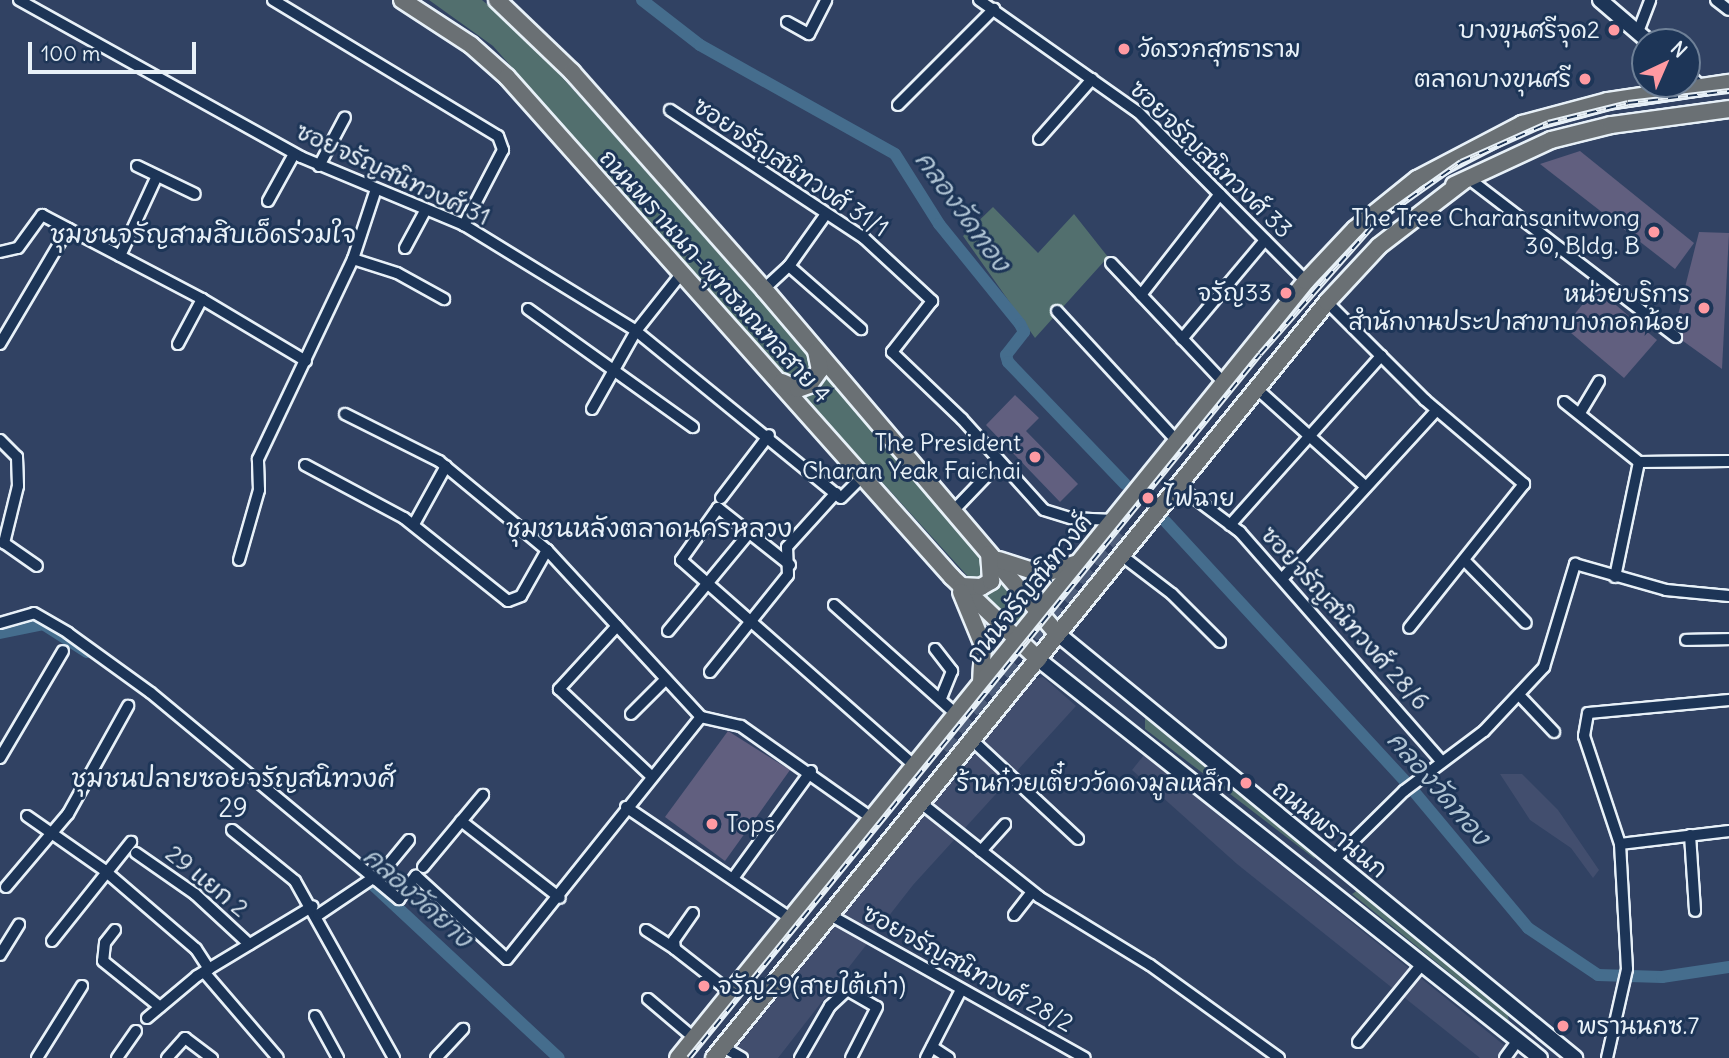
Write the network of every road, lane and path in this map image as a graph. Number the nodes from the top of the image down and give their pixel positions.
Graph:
1 (19, 0) edge
2 (273, 0) edge
3 (402, 0) edge
4 (497, 0) edge
5 (826, 0) edge
6 (979, 0) edge
7 (1600, 0) edge
8 (1650, 0) edge
9 (1716, 0) edge
10 (994, 9) junction
11 (1729, 10) edge
12 (787, 22) dead end
13 (1633, 28) edge
14 (1645, 28) edge
15 (1092, 79) junction
16 (1701, 81) edge
17 (1729, 83) edge
18 (1631, 96) edge
19 (898, 105) dead end
20 (1729, 109) edge
21 (670, 110) dead end
22 (345, 117) dead end
23 (1039, 139) dead end
24 (294, 154) junction
25 (137, 166) dead end
26 (319, 166) junction
27 (1436, 168) junction
28 (157, 176) junction
29 (1465, 180) junction
30 (375, 192) junction
31 (195, 194) dead end
32 (1220, 194) junction
33 (268, 201) dead end
34 (425, 211) junction
35 (826, 214) junction
36 (464, 225) junction
37 (68, 229) junction
38 (1265, 240) junction
39 (405, 248) dead end
40 (0, 252) edge
41 (120, 256) junction
42 (353, 259) junction
43 (1111, 263) dead end
44 (789, 266) junction
45 (682, 273) junction
46 (1306, 281) junction
47 (764, 289) junction
48 (1141, 295) junction
49 (202, 299) junction
50 (444, 299) dead end
51 (1326, 302) junction
52 (528, 309) dead end
53 (1057, 311) dead end
54 (861, 329) dead end
55 (636, 331) junction
56 (1676, 337) dead end
57 (1182, 339) junction
58 (0, 344) edge
59 (178, 344) dead end
60 (814, 346) junction
61 (1381, 356) junction
62 (306, 361) junction
63 (615, 369) junction
64 (774, 377) junction
65 (1599, 381) dead end
66 (1224, 383) junction
67 (1255, 387) junction
68 (1564, 402) dead end
69 (592, 409) dead end
70 (1437, 410) junction
71 (1580, 413) junction
72 (345, 414) dead end
73 (693, 427) dead end
74 (769, 435) junction
75 (1310, 436) junction
76 (0, 440) edge
77 (1176, 440) junction
78 (1729, 461) edge
79 (1639, 462) junction
80 (999, 463) junction
81 (305, 465) dead end
82 (446, 466) junction
83 (862, 477) junction
84 (1177, 485) junction
85 (1366, 487) junction
86 (836, 493) junction
87 (721, 498) dead end
88 (955, 509) junction
89 (414, 524) junction
90 (1230, 525) junction
91 (1117, 529) junction
92 (749, 533) junction
93 (1092, 545) junction
94 (547, 550) junction
95 (990, 553) junction
96 (1117, 559) junction
97 (239, 560) dead end
98 (1464, 560) junction
99 (1078, 562) junction
100 (790, 565) junction
101 (37, 566) dead end
102 (1615, 577) junction
103 (1282, 579) junction
104 (706, 583) junction
105 (958, 583) junction
106 (1729, 596) edge
107 (834, 605) dead end
108 (1039, 612) junction
109 (751, 620) junction
110 (0, 623) edge
111 (1526, 624) dead end
112 (617, 626) junction
113 (1409, 628) dead end
114 (668, 631) dead end
115 (1058, 634) junction
116 (1017, 639) junction
117 (1729, 639) edge
118 (1686, 640) dead end
119 (1220, 642) dead end
120 (935, 649) dead end
121 (64, 651) dead end
122 (1038, 659) junction
123 (710, 672) dead end
124 (666, 679) junction
125 (981, 684) junction
126 (1519, 695) junction
127 (940, 700) junction
128 (1729, 700) edge
129 (128, 706) dead end
130 (631, 714) dead end
131 (701, 717) junction
132 (951, 720) junction
133 (1554, 732) dead end
134 (970, 743) junction
135 (944, 750) tunnel mouth
136 (0, 758) edge
137 (1441, 761) junction
138 (915, 766) junction
139 (811, 771) junction
140 (652, 777) junction
141 (482, 795) dead end
142 (921, 803) junction
143 (626, 807) junction
144 (27, 816) dead end
145 (873, 819) junction
146 (461, 821) junction
147 (1005, 824) dead end
148 (232, 830) dead end
149 (52, 833) junction
150 (1729, 833) edge
151 (1690, 835) junction
152 (1078, 839) dead end
153 (409, 840) dead end
154 (1620, 844) junction
155 (981, 850) junction
156 (1333, 861) junction
157 (106, 872) junction
158 (420, 872) junction
159 (734, 877) junction
160 (374, 879) junction
161 (6, 887) dead end
162 (1032, 892) junction
163 (560, 898) junction
164 (316, 910) junction
165 (1695, 911) dead end
166 (693, 914) dead end
167 (830, 915) junction
168 (1014, 915) dead end
169 (790, 918) junction
170 (19, 925) dead end
171 (115, 930) dead end
172 (646, 930) dead end
173 (51, 941) dead end
174 (249, 944) junction
175 (675, 949) junction
176 (0, 955) edge
177 (1422, 964) junction
178 (767, 969) junction
179 (207, 971) junction
180 (82, 986) dead end
181 (961, 990) junction
182 (730, 992) junction
183 (648, 999) dead end
184 (160, 1007) junction
185 (1516, 1010) junction
186 (314, 1016) dead end
187 (147, 1018) dead end
188 (463, 1029) dead end
189 (136, 1031) dead end
190 (1506, 1031) junction
191 (1549, 1037) junction
192 (1518, 1041) junction
193 (1358, 1042) dead end
194 (686, 1048) edge
195 (929, 1053) edge
196 (716, 1054) edge
197 (37, 1058) edge
198 (117, 1058) edge
199 (167, 1058) edge
200 (212, 1058) edge
201 (278, 1058) edge
202 (338, 1058) edge
203 (394, 1058) edge
204 (436, 1058) edge
205 (742, 1058) edge
206 (800, 1058) edge
207 (851, 1058) edge
208 (949, 1058) edge
209 (1085, 1058) edge
210 (1279, 1058) edge
211 (1506, 1058) edge
212 (1540, 1058) edge
213 (1575, 1058) edge
214 (1607, 1058) edge

1 - 24 street, ซอยจรัญสนิทวงศ์ 31
2 - 36 street
3 - 45 main road, ถนนพรานนก-พุทธมณฑลสาย 4
4 - 47 main road, ถนนพรานนก-พุทธมณฑลสาย 4
5 - 12 street
6 - 10 street, ซอยจรัญสนิทวงศ์ 33
7 - 13 main road
8 - 14 street
9 - 11 street
10 - 15 street, ซอยจรัญสนิทวงศ์ 33
10 - 19 street
15 - 23 street
15 - 32 street, ซอยจรัญสนิทวงศ์ 33
16 - 17 main road, ถนนจรัญสนิทวงศ์
18 - 27 main road, ถนนจรัญสนิทวงศ์
20 - 29 main road, ถนนจรัญสนิทวงศ์
21 - 35 street, ซอยจรัญสนิทวงศ์ 31/1
22 - 26 street
24 - 26 street, ซอยจรัญสนิทวงศ์ 31
24 - 33 street
25 - 28 street
26 - 30 street, ซอยจรัญสนิทวงศ์ 31
27 - 46 main road, ถนนจรัญสนิทวงศ์
27 - 91 main road, ถนนจรัญสนิทวงศ์
28 - 31 street
28 - 41 street
29 - 51 main road, ถนนจรัญสนิทวงศ์
29 - 56 street
29 - 91 main road, ถนนจรัญสนิทวงศ์
30 - 34 street, ซอยจรัญสนิทวงศ์ 31
30 - 42 street
32 - 38 street, ซอยจรัญสนิทวงศ์ 33
32 - 48 street
34 - 36 street, ซอยจรัญสนิทวงศ์ 31
34 - 39 street
35 - 44 street
35 - 80 street, ซอยจรัญสนิทวงศ์ 31/1
36 - 55 street, ซอยจรัญสนิทวงศ์ 31
37 - 40 street
37 - 41 street
37 - 58 street
38 - 46 street, ซอยจรัญสนิทวงศ์ 33
38 - 57 street
41 - 49 street
42 - 50 street
42 - 62 street
43 - 48 street
44 - 47 street
44 - 54 street
45 - 55 street
45 - 64 main road, ถนนพรานนก-พุทธมณฑลสาย 4
46 - 66 main road, ถนนจรัญสนิทวงศ์
47 - 60 main road, ถนนพรานนก-พุทธมณฑลสาย 4
48 - 57 street
49 - 59 street
49 - 62 street
51 - 61 street
51 - 67 main road, ถนนจรัญสนิทวงศ์
52 - 63 street
53 - 77 street
55 - 63 street
55 - 74 street, ซอยจรัญสนิทวงศ์ 31
57 - 66 street
60 - 64 main road
60 - 88 main road, ถนนพรานนก-พุทธมณฑลสาย 4
61 - 70 street
61 - 75 street
62 - 97 street
63 - 69 street
63 - 73 street
64 - 83 main road, ถนนพรานนก-พุทธมณฑลสาย 4
65 - 71 street
66 - 77 main road, ถนนจรัญสนิทวงศ์
67 - 75 street
67 - 84 main road, ถนนจรัญสนิทวงศ์
68 - 71 street
70 - 85 street
70 - 98 street
71 - 79 street
72 - 82 street
74 - 86 street, ซอยจรัญสนิทวงศ์ 31
74 - 87 street
75 - 85 street
75 - 90 street
76 - 101 street
77 - 91 main road, ถนนจรัญสนิทวงศ์
78 - 79 street
79 - 102 street
80 - 88 street
80 - 91 street, ซอยจรัญสนิทวงศ์ 31/1
81 - 89 street
82 - 89 street
82 - 94 street
83 - 86 street
83 - 105 main road, ถนนพรานนก-พุทธมณฑลสาย 4
84 - 90 street, ซอยจรัญสนิทวงศ์ 28/6
84 - 96 main road, ถนนจรัญสนิทวงศ์
85 - 103 street
86 - 100 street
88 - 95 main road, ถนนพรานนก-พุทธมณฑลสาย 4
89 - 94 street
90 - 103 street, ซอยจรัญสนิทวงศ์ 28/6
91 - 93 main road, ถนนจรัญสนิทวงศ์
92 - 100 street
92 - 104 street
92 - 104 street
93 - 96 main road
93 - 99 main road, ถนนจรัญสนิทวงศ์
94 - 112 street
95 - 99 main road
95 - 105 main road
95 - 108 main road, ถนนพรานนก-พุทธมณฑลสาย 4
96 - 115 main road, ถนนจรัญสนิทวงศ์
96 - 119 street
98 - 111 street
98 - 113 street
99 - 108 main road, ถนนจรัญสนิทวงศ์
100 - 109 street
102 - 106 street
102 - 126 street
103 - 137 street, ซอยจรัญสนิทวงศ์ 28/6
104 - 109 street
104 - 114 street
105 - 116 main road, ถนนพรานนก-พุทธมณฑลสาย 4
105 - 125 main road
107 - 127 street
108 - 115 main road, ถนนพรานนก-พุทธมณฑลสาย 4
108 - 116 main road, ถนนจรัญสนิทวงศ์
109 - 123 street
109 - 138 street
110 - 160 street
112 - 124 street
112 - 140 street
115 - 122 main road, ถนนจรัญสนิทวงศ์
115 - 156 main road, ถนนพรานนก
116 - 122 main road, ถนนพรานนก-พุทธมณฑลสาย 4
116 - 125 main road, ถนนจรัญสนิทวงศ์
117 - 118 street
120 - 127 street
121 - 136 street
122 - 134 main road, ถนนจรัญสนิทวงศ์
122 - 177 main road, ถนนพรานนก
124 - 130 street
124 - 131 street
125 - 132 main road, ถนนจรัญสนิทวงศ์
126 - 133 street
126 - 137 street
127 - 132 street
128 - 154 street
129 - 149 street
131 - 139 street
131 - 140 street
132 - 134 main road
132 - 138 main road, ถนนจรัญสนิทวงศ์
134 - 142 main road, ถนนจรัญสนิทวงศ์
134 - 152 street
135 - 178 main road
137 - 156 street
138 - 145 main road, ถนนจรัญสนิทวงศ์
139 - 145 street
139 - 159 street
140 - 143 street
141 - 146 street
142 - 155 street
142 - 167 main road, ถนนจรัญสนิทวงศ์
143 - 159 street
143 - 163 street
144 - 149 street
145 - 169 main road, ถนนจรัญสนิทวงศ์
146 - 158 street
146 - 163 street
147 - 155 street
148 - 164 street
149 - 157 street
149 - 161 street
150 - 151 street
151 - 154 street
151 - 165 street
153 - 160 street
154 - 214 street
155 - 162 street
156 - 185 main road, ถนนพรานนก
157 - 173 street
157 - 174 street, 29 แยก 2
157 - 179 street
158 - 160 street
158 - 163 street
159 - 169 street
160 - 164 street
162 - 168 street
162 - 210 street
164 - 174 street
164 - 203 street
166 - 175 street
167 - 181 street, ซอยจรัญสนิทวงศ์ 28/2
167 - 196 main road, ถนนจรัญสนิทวงศ์
169 - 182 main road, ถนนจรัญสนิทวงศ์
170 - 176 street
171 - 184 street
172 - 175 street
174 - 179 street
175 - 182 street
177 - 190 main road, ถนนพรานนก
177 - 193 street
178 - 194 main road
178 - 196 main road
179 - 184 street
179 - 201 street
180 - 197 street
181 - 195 street
181 - 209 street, ซอยจรัญสนิทวงศ์ 28/2
182 - 194 main road, ถนนจรัญสนิทวงศ์
183 - 194 street
184 - 187 street
185 - 190 main road
185 - 191 main road, ถนนพรานนก
186 - 202 street
188 - 204 street
189 - 198 street
190 - 192 main road, ถนนพรานนก
191 - 212 main road
191 - 213 main road, ถนนพรานนก
192 - 211 street
192 - 212 main road, ถนนพรานนก
195 - 208 street
196 - 205 street
199 - 200 street
206 - 207 street

